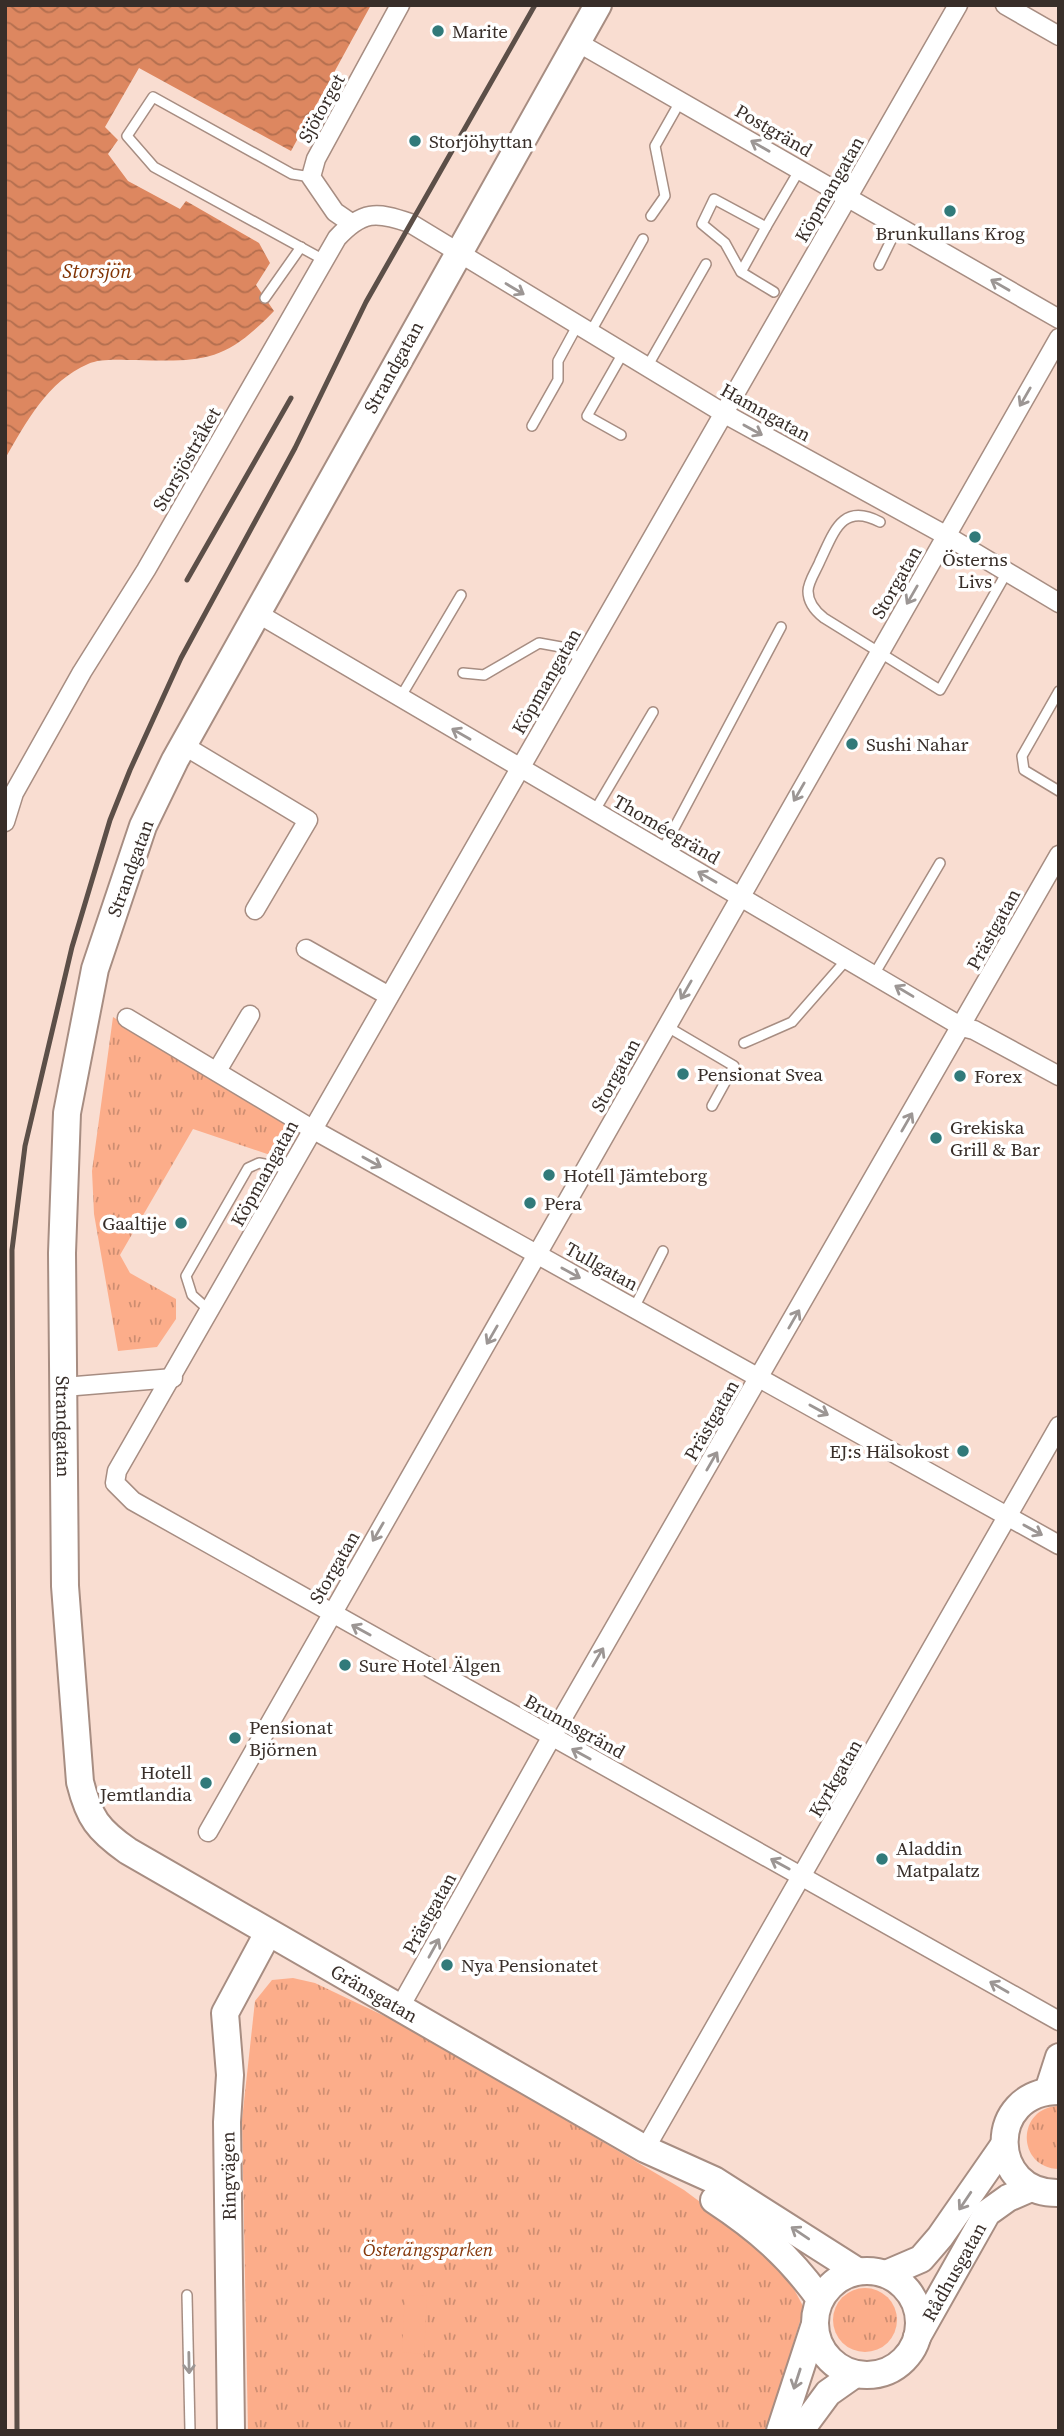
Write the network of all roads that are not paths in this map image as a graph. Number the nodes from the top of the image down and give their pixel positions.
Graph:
1 (400, 5) edge
2 (598, 5) edge
3 (958, 5) edge
4 (1006, 5) edge
5 (1059, 36) edge
6 (577, 42) junction
7 (681, 100) junction
8 (800, 169) junction
9 (311, 177) junction
10 (848, 197) junction
11 (651, 216) dead end
12 (351, 223) junction
13 (898, 226) junction
14 (766, 227) junction
15 (643, 239) dead end
16 (301, 247) junction
17 (457, 253) junction
18 (324, 260) junction
19 (706, 264) dead end
20 (879, 265) dead end
21 (741, 272) junction
22 (774, 292) dead end
23 (265, 298) dead end
24 (1059, 319) edge
25 (584, 330) junction
26 (1059, 338) edge
27 (623, 353) junction
28 (647, 367) junction
29 (725, 414) junction
30 (532, 426) dead end
31 (621, 435) dead end
32 (880, 523) dead end
33 (947, 536) junction
34 (1007, 572) junction
35 (461, 594) dead end
36 (1059, 603) edge
37 (257, 613) junction
38 (781, 627) dead end
39 (879, 653) junction
40 (583, 660) junction
41 (463, 673) dead end
42 (1059, 691) edge
43 (400, 698) junction
44 (653, 712) dead end
45 (183, 745) junction
46 (520, 768) junction
47 (1059, 790) edge
48 (594, 812) junction
49 (5, 822) edge
50 (662, 851) junction
51 (1059, 855) edge
52 (940, 863) dead end
53 (741, 896) junction
54 (255, 910) dead end
55 (306, 949) dead end
56 (848, 958) junction
57 (875, 974) junction
58 (389, 996) junction
59 (250, 1015) dead end
60 (127, 1018) dead end
61 (666, 1026) junction
62 (962, 1027) junction
63 (744, 1043) dead end
64 (217, 1071) junction
65 (1059, 1076) edge
66 (712, 1106) dead end
67 (312, 1129) junction
68 (290, 1169) junction
69 (663, 1251) dead end
70 (539, 1255) junction
71 (634, 1308) junction
72 (210, 1311) junction
73 (173, 1378) junction
74 (759, 1378) junction
75 (64, 1387) junction
76 (156, 1406) joint
77 (1059, 1426) edge
78 (1008, 1516) junction
79 (1059, 1545) edge
80 (331, 1614) junction
81 (551, 1738) junction
82 (208, 1832) dead end
83 (104, 1835) joint
84 (803, 1877) junction
85 (268, 1933) junction
86 (400, 2007) junction
87 (1059, 2021) edge
88 (1059, 2057) edge
89 (1054, 2091) edge
90 (1004, 2145) junction
91 (645, 2149) junction
92 (1031, 2188) junction
93 (1059, 2193) edge
94 (857, 2271) junction
95 (886, 2274) junction
96 (187, 2295) dead end
97 (820, 2299) junction
98 (814, 2326) junction
99 (916, 2339) junction
100 (855, 2374) junction
101 (190, 2431) edge
102 (230, 2431) edge
103 (780, 2431) edge
104 (800, 2431) edge

1 - 9 street, Sjötorget
2 - 6 main road, Strandgatan
3 - 10 street, Köpmangatan
4 - 5 street
6 - 7 street, Postgränd
6 - 17 main road, Strandgatan
8 -> 7 street, Postgränd
7 - 11 lane
8 - 10 street, Postgränd
8 - 14 lane
9 - 12 street
9 - 16 lane
10 - 13 street, Postgränd
10 - 29 street, Köpmangatan
12 - 17 street
12 - 18 street, Storsjöstråket
13 - 20 lane
24 -> 13 street, Postgränd
14 - 21 lane
14 - 21 lane
15 - 25 lane
16 - 18 lane
16 - 23 lane
17 -> 25 street, Hamngatan
17 - 37 main road, Strandgatan
18 - 49 street, Storsjöstråket
19 - 28 lane
21 - 22 lane
25 - 27 street, Hamngatan
25 - 30 lane
26 -> 33 street, Storgatan
27 - 28 street, Hamngatan
27 - 31 lane
28 - 29 street, Hamngatan
29 -> 33 street, Hamngatan
29 - 40 street, Köpmangatan
32 - 39 lane
33 - 34 street, Hamngatan
33 -> 39 street, Storgatan
34 - 36 street, Hamngatan
34 - 39 lane
35 - 43 lane
37 - 43 street, Thoméegränd
37 - 45 main road, Strandgatan
38 - 50 lane
39 -> 53 street, Storgatan
40 - 41 lane
40 - 46 street, Köpmangatan
42 - 47 lane
46 -> 43 street, Thoméegränd
44 - 48 lane
45 - 54 street
45 - 75 main road, Strandgatan
46 - 48 street, Thoméegränd
46 - 58 street, Köpmangatan
48 - 50 street, Thoméegränd
53 -> 50 street, Thoméegränd
51 - 62 street, Prästgatan
52 - 57 lane
53 - 56 street, Thoméegränd
53 -> 61 street, Storgatan
55 - 58 street
56 - 57 street, Thoméegränd
56 - 63 lane
62 -> 57 street, Thoméegränd
58 - 67 street, Köpmangatan
59 - 64 street
60 - 64 street, Tullgatan
61 - 66 lane
61 - 70 street, Storgatan
62 - 65 street, Thoméegränd
74 -> 62 street, Prästgatan
64 - 67 street, Tullgatan
67 - 68 street, Köpmangatan
67 -> 70 street, Tullgatan
68 - 72 street, Köpmangatan
68 - 72 lane
69 - 71 lane
70 -> 71 street, Tullgatan
70 -> 80 street, Storgatan
71 - 74 street, Tullgatan
72 - 73 street, Köpmangatan
73 - 75 street
73 - 76 street, Köpmangatan
74 -> 78 street, Tullgatan
81 -> 74 street, Prästgatan
75 - 83 main road, Strandgatan
76 - 80 street, Brunnsgränd
77 - 78 street, Kyrkgatan
78 -> 79 street, Tullgatan
78 - 84 street, Kyrkgatan
81 -> 80 street, Brunnsgränd
80 - 82 street, Storgatan
84 -> 81 street, Brunnsgränd
86 -> 81 street, Prästgatan
83 - 85 main road, Gränsgatan
87 -> 84 street, Brunnsgränd
84 - 91 street, Kyrkgatan
85 - 86 main road, Gränsgatan
85 - 102 main road, Ringvägen
86 - 91 main road, Gränsgatan
88 - 89 main road
89 - 90 main road, Rådhusgatan
90 - 92 main road
90 -> 95 main road, Rådhusgatan
94 -> 91 main road, Gränsgatan
91 - 97 main road, Gränsgatan
92 - 93 main road
92 - 99 main road, Rådhusgatan
94 - 95 main road
94 - 97 main road
95 - 99 main road
96 -> 101 lane
97 - 98 main road
98 - 100 main road
98 -> 103 main road
99 - 100 main road
100 - 104 main road

